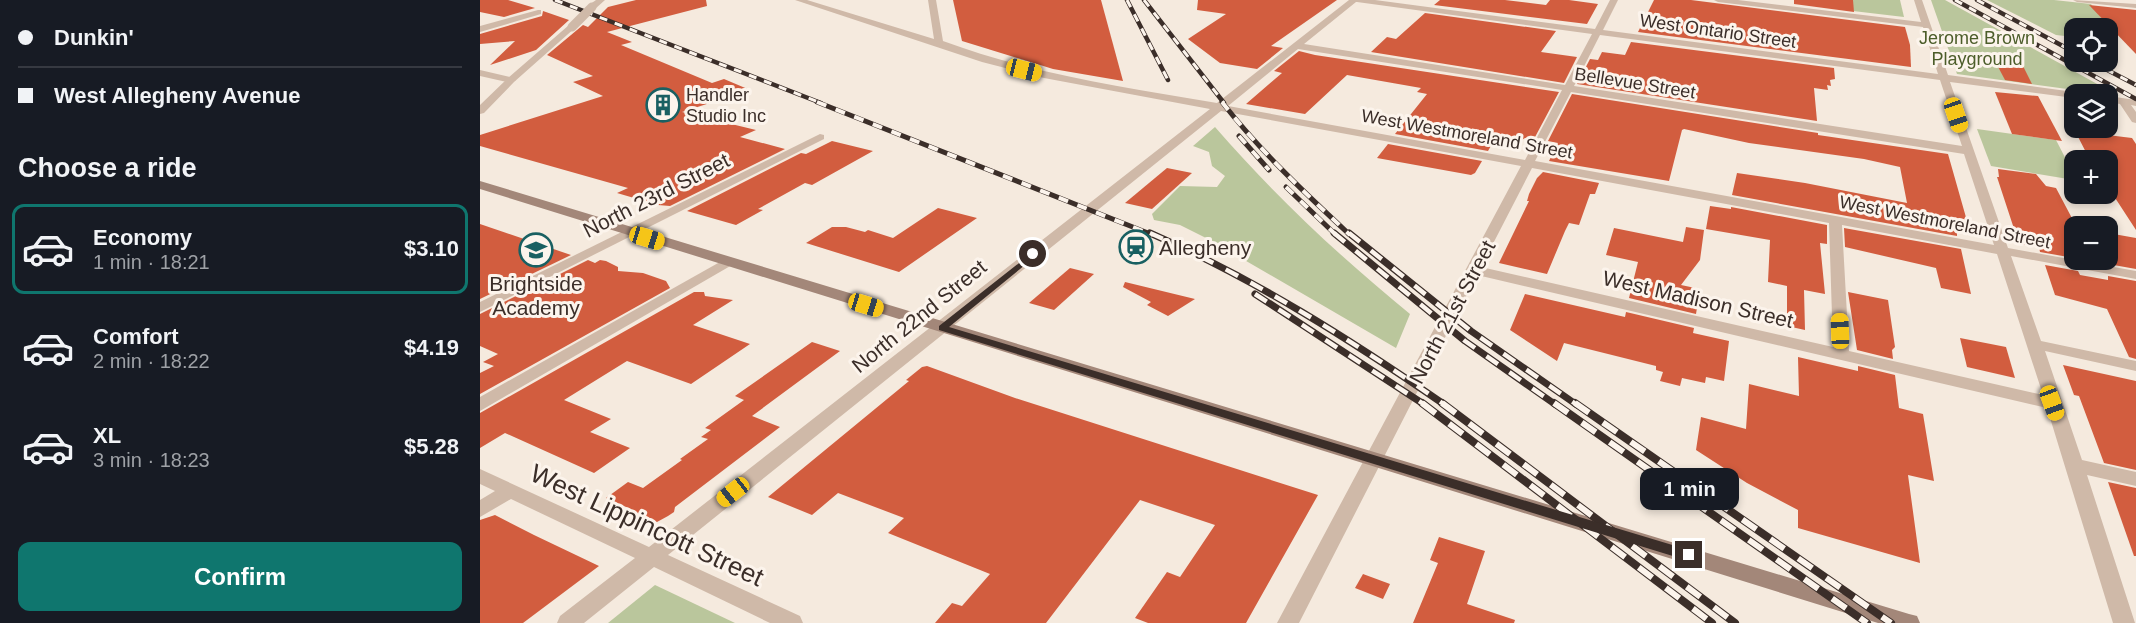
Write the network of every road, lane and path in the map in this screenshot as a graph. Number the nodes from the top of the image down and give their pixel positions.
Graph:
1 (601, 0) edge
2 (799, 0) edge
3 (932, 0) edge
4 (1356, 0) edge
5 (1614, 0) edge
6 (1718, 0) edge
7 (1918, 0) edge
8 (2077, 0) edge
9 (2136, 6) edge
10 (538, 12) dead end
11 (490, 19) dead end
12 (501, 23) junction
13 (1925, 25) junction
14 (480, 29) edge
15 (1596, 32) junction
16 (939, 43) junction
17 (1297, 46) junction
18 (480, 73) edge
19 (1943, 78) junction
20 (511, 80) junction
21 (1567, 89) junction
22 (2064, 94) edge
23 (2118, 100) edge
24 (2123, 101) junction
25 (2136, 103) edge
26 (1219, 107) junction
27 (480, 111) edge
28 (2136, 120) edge
29 (820, 137) dead end
30 (1968, 151) junction
31 (1529, 164) junction
32 (480, 185) edge
33 (1835, 219) junction
34 (629, 232) junction
35 (2004, 251) junction
36 (728, 262) junction
37 (1474, 270) junction
38 (2136, 276) edge
39 (480, 308) edge
40 (942, 328) junction
41 (2033, 344) junction
42 (1841, 353) junction
43 (2136, 366) edge
44 (2052, 403) junction
45 (480, 405) edge
46 (1374, 460) junction
47 (2075, 465) junction
48 (480, 476) edge
49 (2136, 479) edge
50 (509, 490) junction
51 (480, 510) edge
52 (651, 556) junction
53 (568, 623) edge
54 (792, 623) edge
55 (1288, 623) edge
56 (1909, 623) edge
57 (2124, 623) edge

1 - 20 street, bridge
2 - 16 street, West Westmoreland Street
3 - 16 street
4 - 15 street, West Ontario Street
4 - 17 street, North 22nd Street
5 - 15 street, North 21st Street
6 - 13 street
7 - 13 street
8 - 9 street
10 - 12 street
11 - 12 street
12 - 14 street
13 - 19 street
15 - 19 street, West Ontario Street
15 - 21 street, North 21st Street
16 - 26 street, West Westmoreland Street
17 - 21 street, Bellevue Street
17 - 26 street, North 22nd Street
18 - 20 street
19 - 22 street, West Ontario Street
19 - 30 street
20 - 27 street
21 - 30 street, Bellevue Street
21 - 31 street, North 21st Street
23 - 24 street
24 - 25 street
24 - 28 street
26 - 31 street, West Westmoreland Street
26 - 40 street, North 22nd Street
29 - 34 street, North 23rd Street
30 - 35 street
31 - 33 street, West Westmoreland Street
31 - 37 street, North 21st Street
32 - 34 main road
33 - 35 street, West Westmoreland Street
33 - 42 street
34 - 36 main road
34 - 39 street, North 23rd Street
35 - 38 street, West Westmoreland Street
35 - 41 street
36 - 40 main road
36 - 45 street
37 - 42 street, West Madison Street
37 - 46 street, North 21st Street
40 - 46 main road
40 - 52 street, North 22nd Street
41 - 43 street
41 - 44 street
42 - 44 street, West Madison Street
44 - 47 street
46 - 55 street, North 21st Street
46 - 56 main road
47 - 49 street
47 - 57 street
48 - 50 street, West Lippincott Street
50 - 51 street
50 - 52 street, West Lippincott Street
52 - 53 street, North 22nd Street
52 - 54 street, West Lippincott Street

